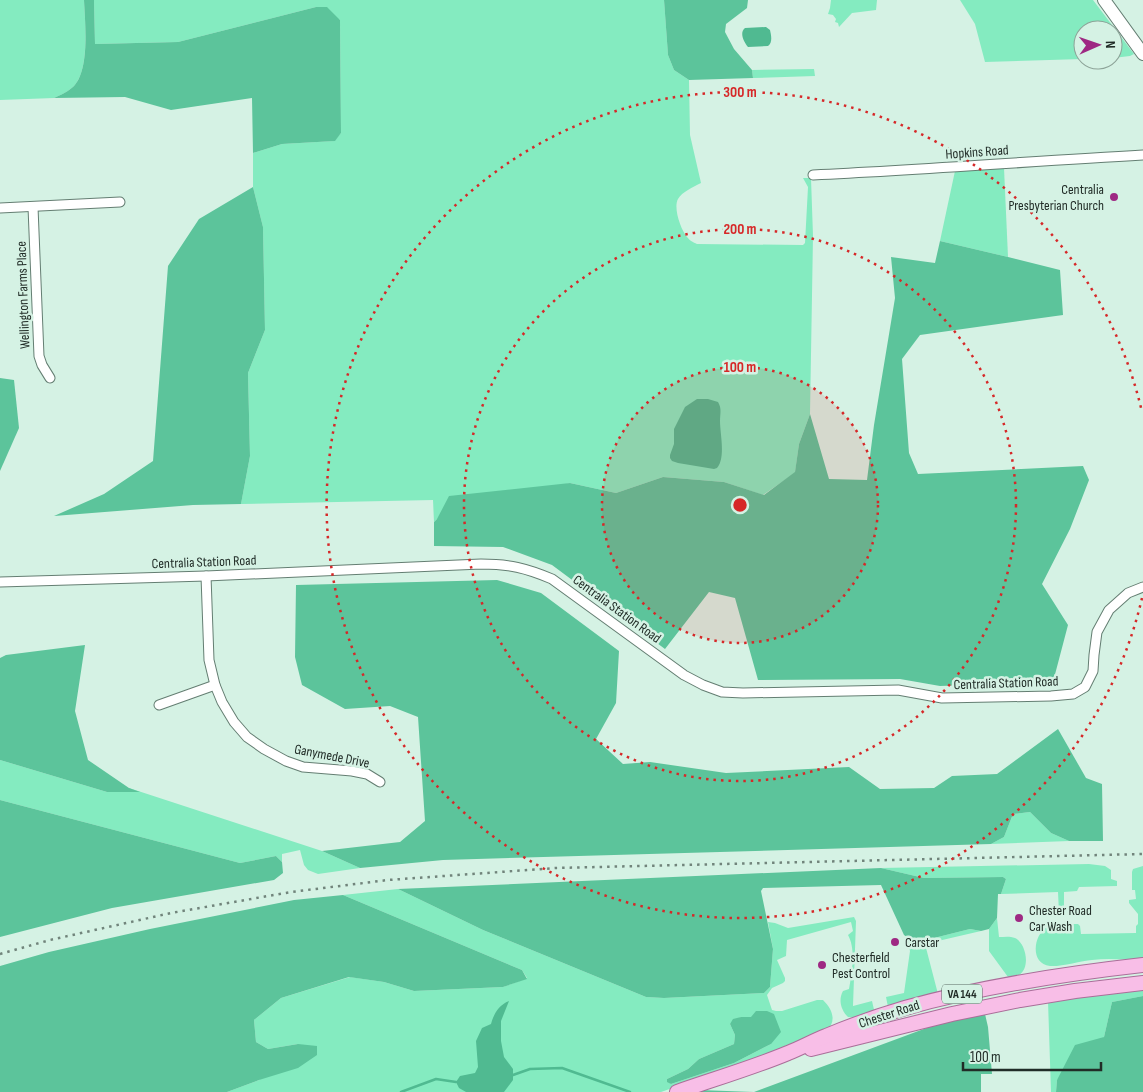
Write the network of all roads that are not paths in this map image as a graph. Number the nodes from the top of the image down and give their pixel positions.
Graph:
1 (1104, 0) edge
2 (1143, 54) edge
3 (1143, 155) edge
4 (813, 175) dead end
5 (120, 202) dead end
6 (33, 207) junction
7 (0, 208) edge
8 (50, 378) dead end
9 (206, 576) junction
10 (0, 582) edge
11 (1143, 587) edge
12 (215, 685) junction
13 (159, 705) dead end
14 (380, 782) dead end
15 (1143, 965) edge
16 (1143, 983) edge
17 (788, 1053) junction
18 (677, 1092) edge

1 - 2 main road
3 - 4 street, Hopkins Road
5 - 6 street
6 - 7 street
6 - 8 street, Wellington Farms Place
9 - 10 street, Centralia Station Road
9 - 11 street, Centralia Station Road
9 - 12 street, Ganymede Drive
12 - 13 street
12 - 14 street, Ganymede Drive
15 - 17 main road, Chester Road / VA 144
16 - 17 main road, Chester Road / VA 144
17 - 18 main road, Chester Road / VA 144

